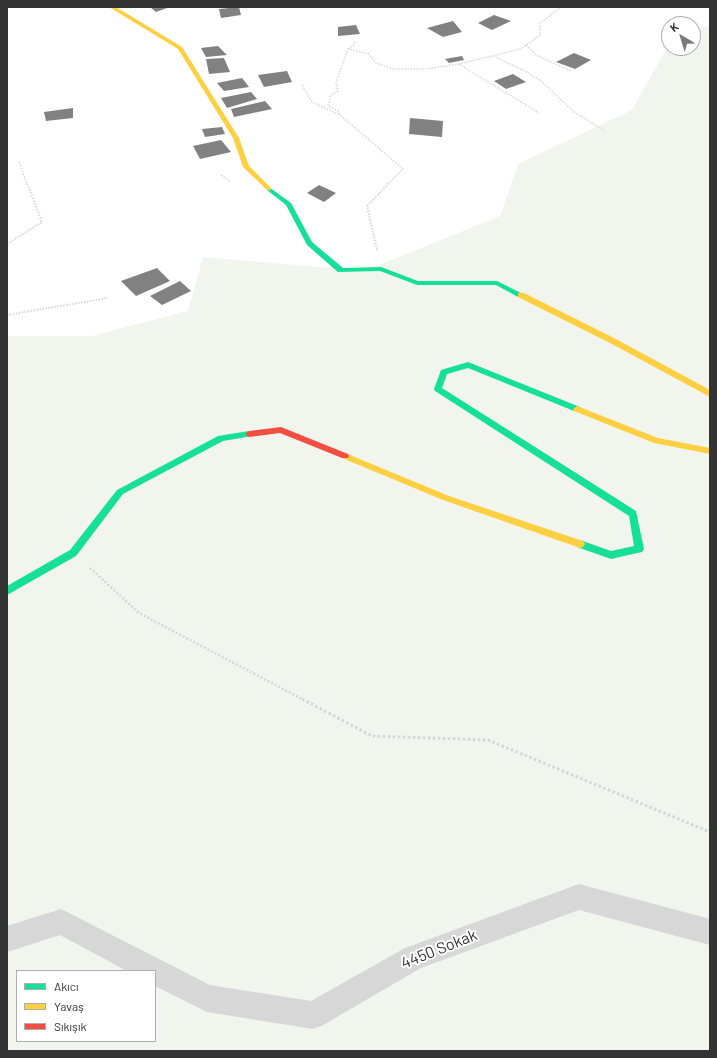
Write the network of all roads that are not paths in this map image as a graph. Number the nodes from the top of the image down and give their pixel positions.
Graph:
1 (115, 8) edge
2 (710, 394) edge
3 (710, 451) edge
4 (7, 591) edge
5 (710, 932) edge
6 (7, 939) edge
7 (153, 970) edge
8 (156, 972) edge

1 - 2 street
3 - 4 street
5 - 8 street, 4450 Sokak
6 - 7 street, 4450 Sokak

